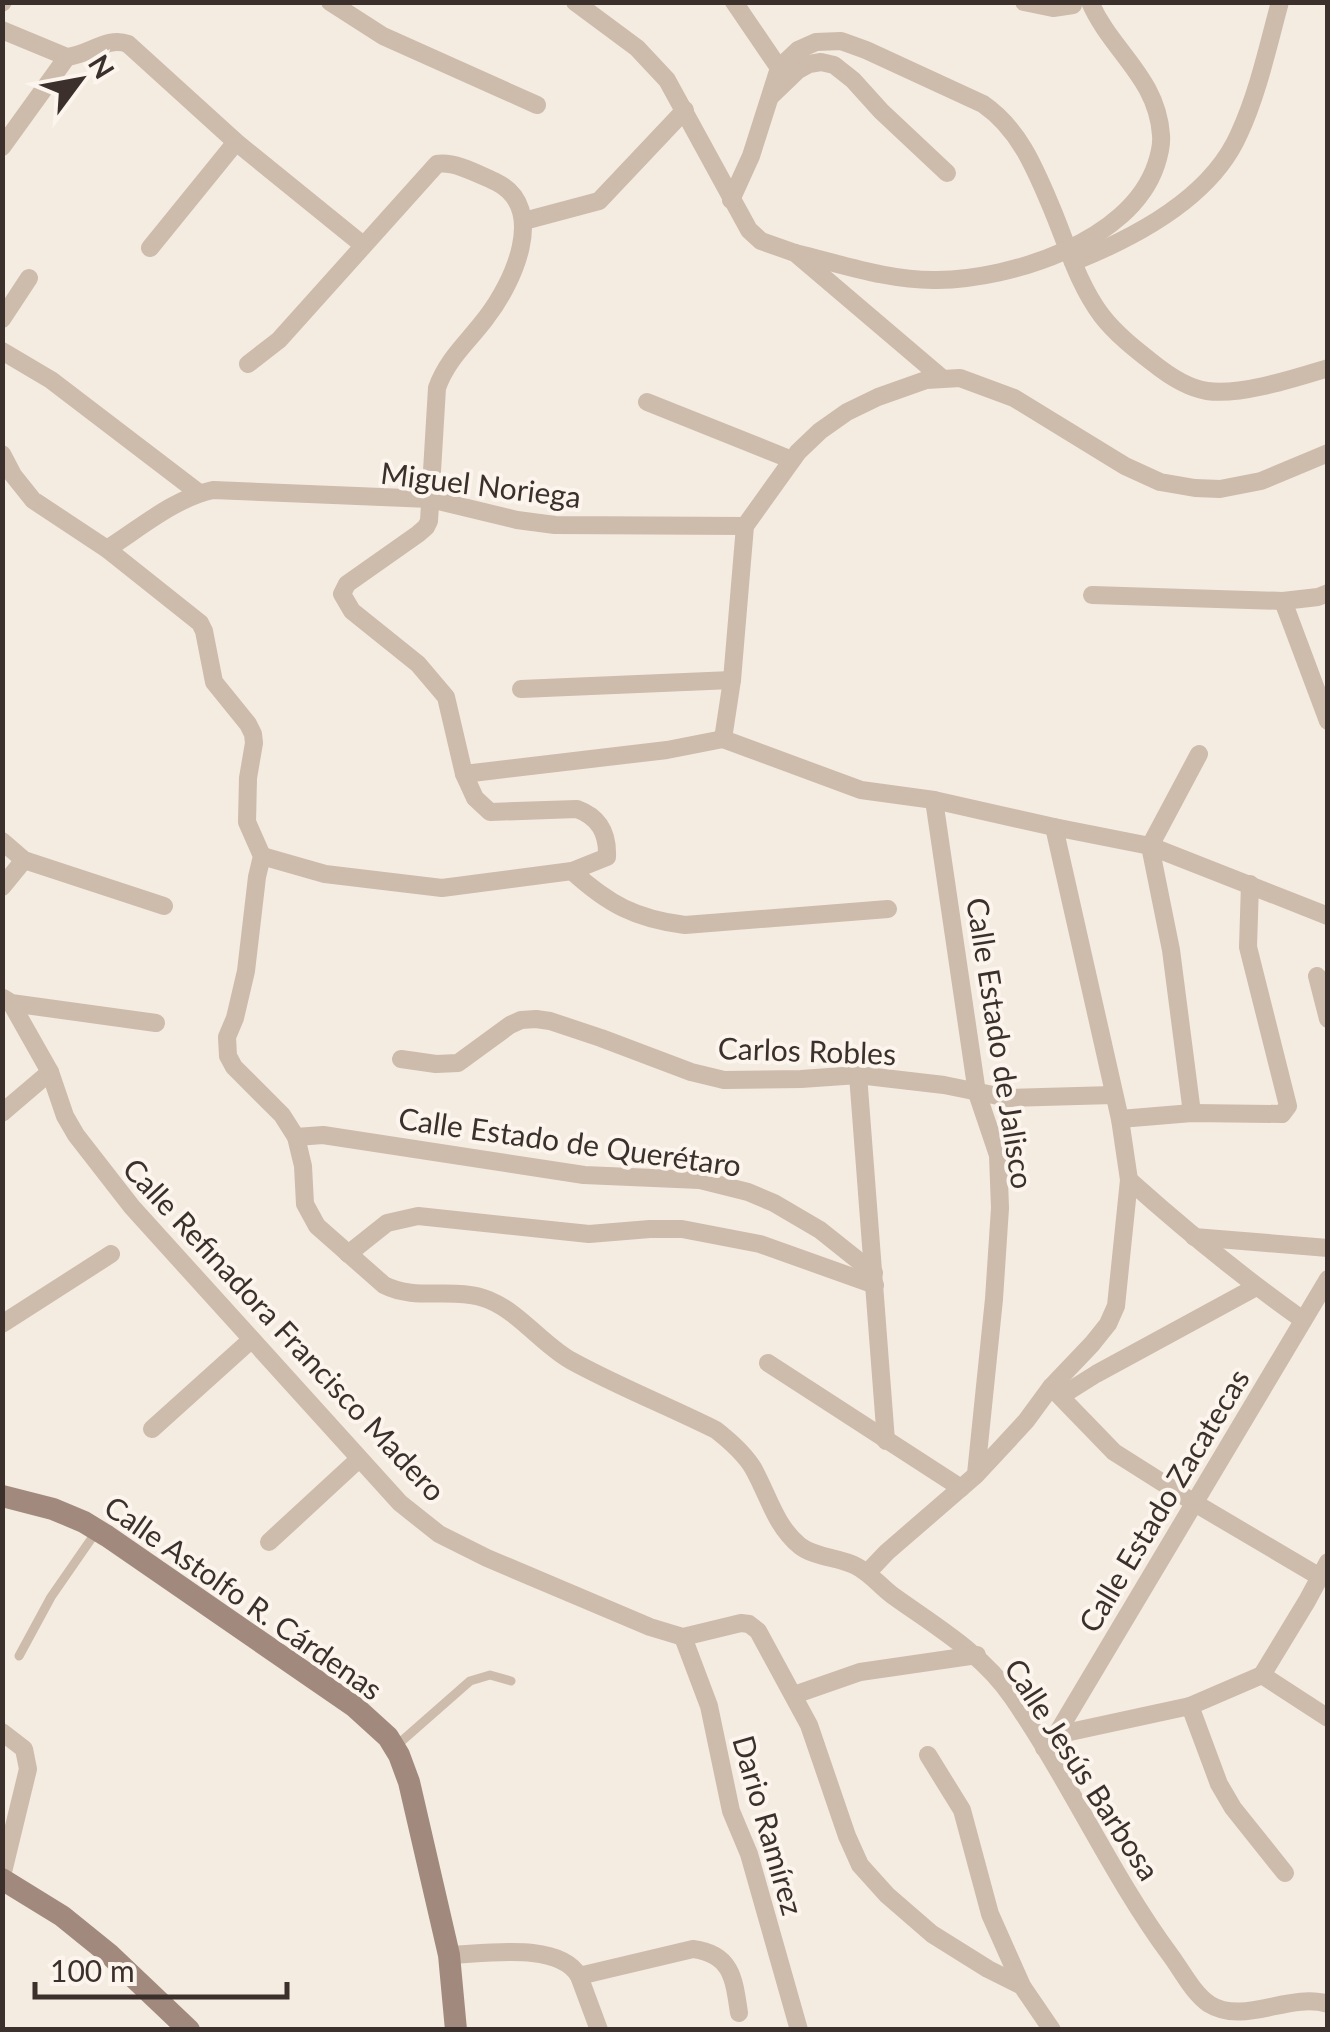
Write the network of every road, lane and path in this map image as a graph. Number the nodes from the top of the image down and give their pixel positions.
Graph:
1 (330, 2) edge
2 (575, 2) edge
3 (734, 2) edge
4 (1024, 2) edge
5 (1280, 2) edge
6 (1082, 7) edge
7 (2, 30) edge
8 (68, 57) junction
9 (779, 68) junction
10 (771, 96) junction
11 (537, 104) dead end
12 (685, 110) junction
13 (236, 142) junction
14 (2, 147) edge
15 (948, 172) dead end
16 (731, 200) junction
17 (524, 221) junction
18 (363, 245) junction
19 (150, 248) dead end
20 (795, 252) junction
21 (1070, 256) junction
22 (29, 278) dead end
23 (2, 318) edge
24 (2, 351) edge
25 (248, 364) dead end
26 (1328, 368) edge
27 (942, 378) junction
28 (647, 402) dead end
29 (1328, 453) edge
30 (2, 454) edge
31 (792, 460) junction
32 (199, 493) junction
33 (430, 499) junction
34 (745, 526) junction
35 (107, 549) junction
36 (1328, 592) edge
37 (1092, 594) dead end
38 (1283, 601) junction
39 (732, 680) junction
40 (521, 689) dead end
41 (1328, 721) edge
42 (723, 739) junction
43 (1199, 754) dead end
44 (464, 774) junction
45 (934, 800) junction
46 (1054, 827) junction
47 (2, 841) edge
48 (1150, 846) junction
49 (262, 856) junction
50 (24, 860) junction
51 (572, 871) junction
52 (1250, 884) junction
53 (2, 888) edge
54 (164, 906) dead end
55 (888, 909) dead end
56 (1328, 916) edge
57 (1317, 976) dead end
58 (7, 1000) edge
59 (1328, 1020) edge
60 (156, 1023) dead end
61 (401, 1058) dead end
62 (50, 1072) junction
63 (858, 1075) junction
64 (978, 1093) junction
65 (1113, 1095) junction
66 (2, 1112) edge
67 (1192, 1113) junction
68 (1120, 1119) junction
69 (296, 1138) junction
70 (1129, 1180) junction
71 (1194, 1237) junction
72 (1328, 1248) edge
73 (111, 1254) dead end
74 (348, 1254) junction
75 (875, 1279) junction
76 (1328, 1279) edge
77 (1256, 1287) junction
78 (1303, 1320) junction
79 (2, 1324) edge
80 (251, 1340) junction
81 (768, 1364) dead end
82 (1056, 1392) junction
83 (152, 1428) dead end
84 (886, 1441) junction
85 (359, 1458) junction
86 (976, 1475) junction
87 (961, 1488) junction
88 (2, 1496) edge
89 (1193, 1502) junction
90 (97, 1530) junction
91 (269, 1542) dead end
92 (1324, 1569) edge
93 (867, 1573) junction
94 (683, 1636) junction
95 (976, 1655) junction
96 (20, 1656) dead end
97 (1262, 1675) junction
98 (511, 1681) dead end
99 (794, 1695) junction
100 (1190, 1706) junction
101 (1328, 1718) edge
102 (2, 1732) edge
103 (1050, 1741) junction
104 (394, 1747) junction
105 (928, 1755) dead end
106 (1284, 1873) dead end
107 (2, 1878) edge
108 (449, 1955) junction
109 (578, 1976) junction
110 (1022, 1986) junction
111 (1328, 2004) edge
112 (739, 2013) dead end
113 (190, 2030) edge
114 (456, 2030) edge
115 (599, 2030) edge
116 (800, 2030) edge
117 (1052, 2030) edge

1 - 11 street
2 - 12 street
3 - 9 street
4 - 6 street
5 - 21 street
6 - 21 street
7 - 8 street
8 - 13 street
8 - 14 street
9 - 10 street
9 - 21 street
10 - 15 street
10 - 16 street
12 - 16 street
12 - 17 street
13 - 18 street
13 - 19 street
16 - 20 street
17 - 18 street
17 - 33 street
18 - 25 street
20 - 21 street
20 - 27 street
21 - 26 street
22 - 23 street
24 - 32 street
27 - 29 street
27 - 31 street
28 - 31 street
30 - 35 street, Calle Jesús Barbosa
31 - 34 street
32 - 33 street, Miguel Noriega
32 - 35 street, Miguel Noriega
33 - 34 street, Miguel Noriega
33 - 44 street
34 - 39 street
35 - 49 street, Calle Jesús Barbosa
36 - 38 street
37 - 38 street
38 - 41 street
39 - 40 street
39 - 42 street
42 - 44 street
42 - 45 street
43 - 48 street
44 - 51 street
45 - 46 street
45 - 64 street, Calle Estado de Jalisco
46 - 48 street
46 - 65 street
47 - 50 street
48 - 52 street
48 - 67 street
49 - 51 street
49 - 69 street, Calle Jesús Barbosa
50 - 53 street
50 - 54 street
51 - 55 street
52 - 56 street
52 - 67 street
57 - 59 street
58 - 60 street
58 - 62 street, Calle Refinadora Francisco Madero
61 - 63 street, Carlos Robles
62 - 66 street
62 - 80 street, Calle Refinadora Francisco Madero
63 - 64 street, Carlos Robles
63 - 75 street
64 - 65 street, Carlos Robles
64 - 86 street, Calle Estado de Jalisco
65 - 68 street
67 - 68 street
68 - 70 street
69 - 74 street, Calle Jesús Barbosa
69 - 75 street, Calle Estado de Querétaro
70 - 71 street
70 - 82 street
71 - 72 street
71 - 77 street
73 - 79 street
74 - 75 street
74 - 93 street, Calle Jesús Barbosa
75 - 84 street
76 - 78 street, Calle Estado Zacatecas
77 - 78 street
77 - 82 street
78 - 89 street, Calle Estado Zacatecas
80 - 83 street
80 - 85 street, Calle Refinadora Francisco Madero
81 - 84 street
82 - 86 street
82 - 89 street
84 - 87 street
85 - 91 street
85 - 94 street, Calle Refinadora Francisco Madero
86 - 87 street
87 - 93 street
88 - 90 street, Calle Astolfo R. Cárdenas
89 - 92 street
89 - 103 street, Calle Estado Zacatecas
90 - 96 lane
90 - 104 street, Calle Astolfo R. Cárdenas
92 - 97 street
93 - 95 street, Calle Jesús Barbosa
94 - 99 street
94 - 116 street, Dario Ramírez
95 - 99 street
95 - 103 street, Calle Jesús Barbosa
97 - 100 street
97 - 101 street
98 - 104 lane
99 - 110 street
100 - 103 street
100 - 106 street
102 - 107 street
103 - 111 street, Calle Jesús Barbosa
104 - 108 street, Calle Astolfo R. Cárdenas
105 - 110 street
107 - 113 street
108 - 109 street
108 - 114 street, Calle Astolfo R. Cárdenas
109 - 112 street
109 - 115 street
110 - 117 street

